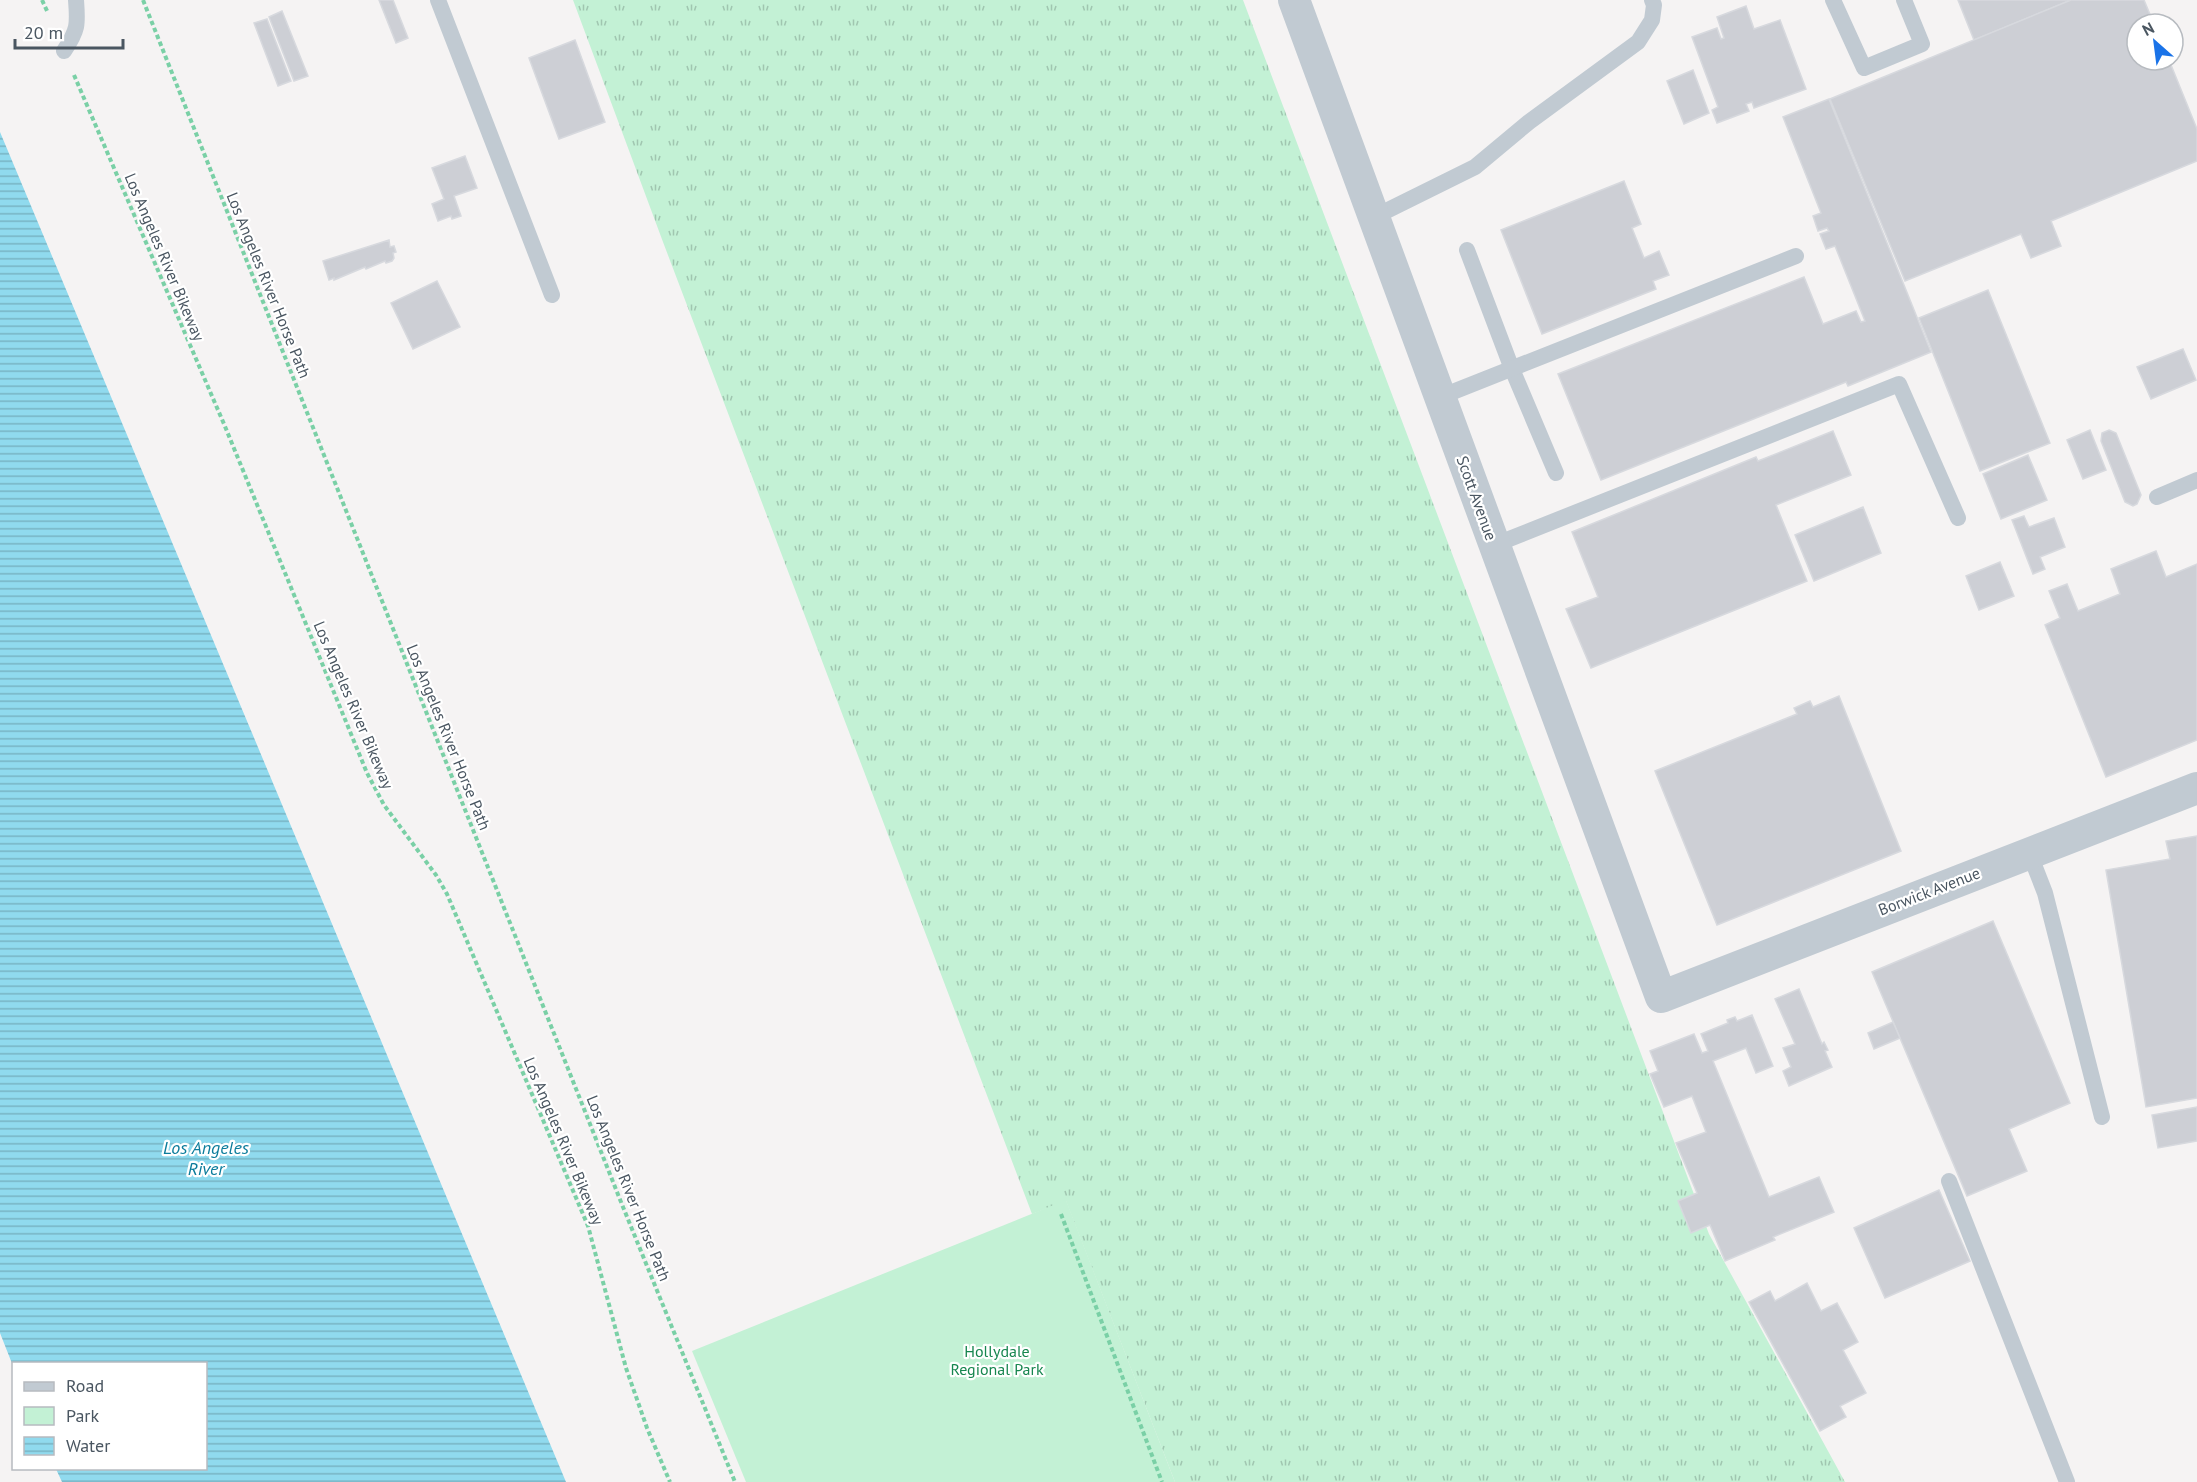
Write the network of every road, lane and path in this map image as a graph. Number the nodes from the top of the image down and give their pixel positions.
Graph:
1 (42, 0) edge
2 (76, 0) edge
3 (142, 0) edge
4 (438, 0) edge
5 (1294, 0) edge
6 (1652, 0) edge
7 (1833, 0) edge
8 (1904, 0) edge
9 (64, 51) junction
10 (1374, 216) junction
11 (1467, 250) dead end
12 (1796, 256) dead end
13 (552, 295) dead end
14 (1512, 369) junction
15 (1440, 397) junction
16 (1556, 473) dead end
17 (2197, 480) edge
18 (2157, 497) dead end
19 (1958, 518) dead end
20 (1494, 545) junction
21 (2197, 788) edge
22 (2029, 852) junction
23 (1661, 997) joint
24 (2102, 1118) dead end
25 (1949, 1181) dead end
26 (1060, 1214) dead end
27 (670, 1482) edge
28 (735, 1482) edge
29 (1162, 1482) edge
30 (2067, 1482) edge

1 - 9 path, Los Angeles River Bikeway
2 - 9 lane
3 - 28 path, Los Angeles River Horse Path
4 - 13 lane
5 - 10 street, Scott Avenue
6 - 10 lane
7 - 8 lane
9 - 27 path, Los Angeles River Bikeway
10 - 15 street, Scott Avenue
11 - 14 lane
12 - 14 lane
14 - 15 lane
14 - 16 lane
15 - 20 street, Scott Avenue
17 - 18 lane
19 - 20 lane
20 - 23 street, Scott Avenue
21 - 22 street, Borwick Avenue
22 - 23 street, Borwick Avenue
22 - 24 lane
25 - 30 lane
26 - 29 path

